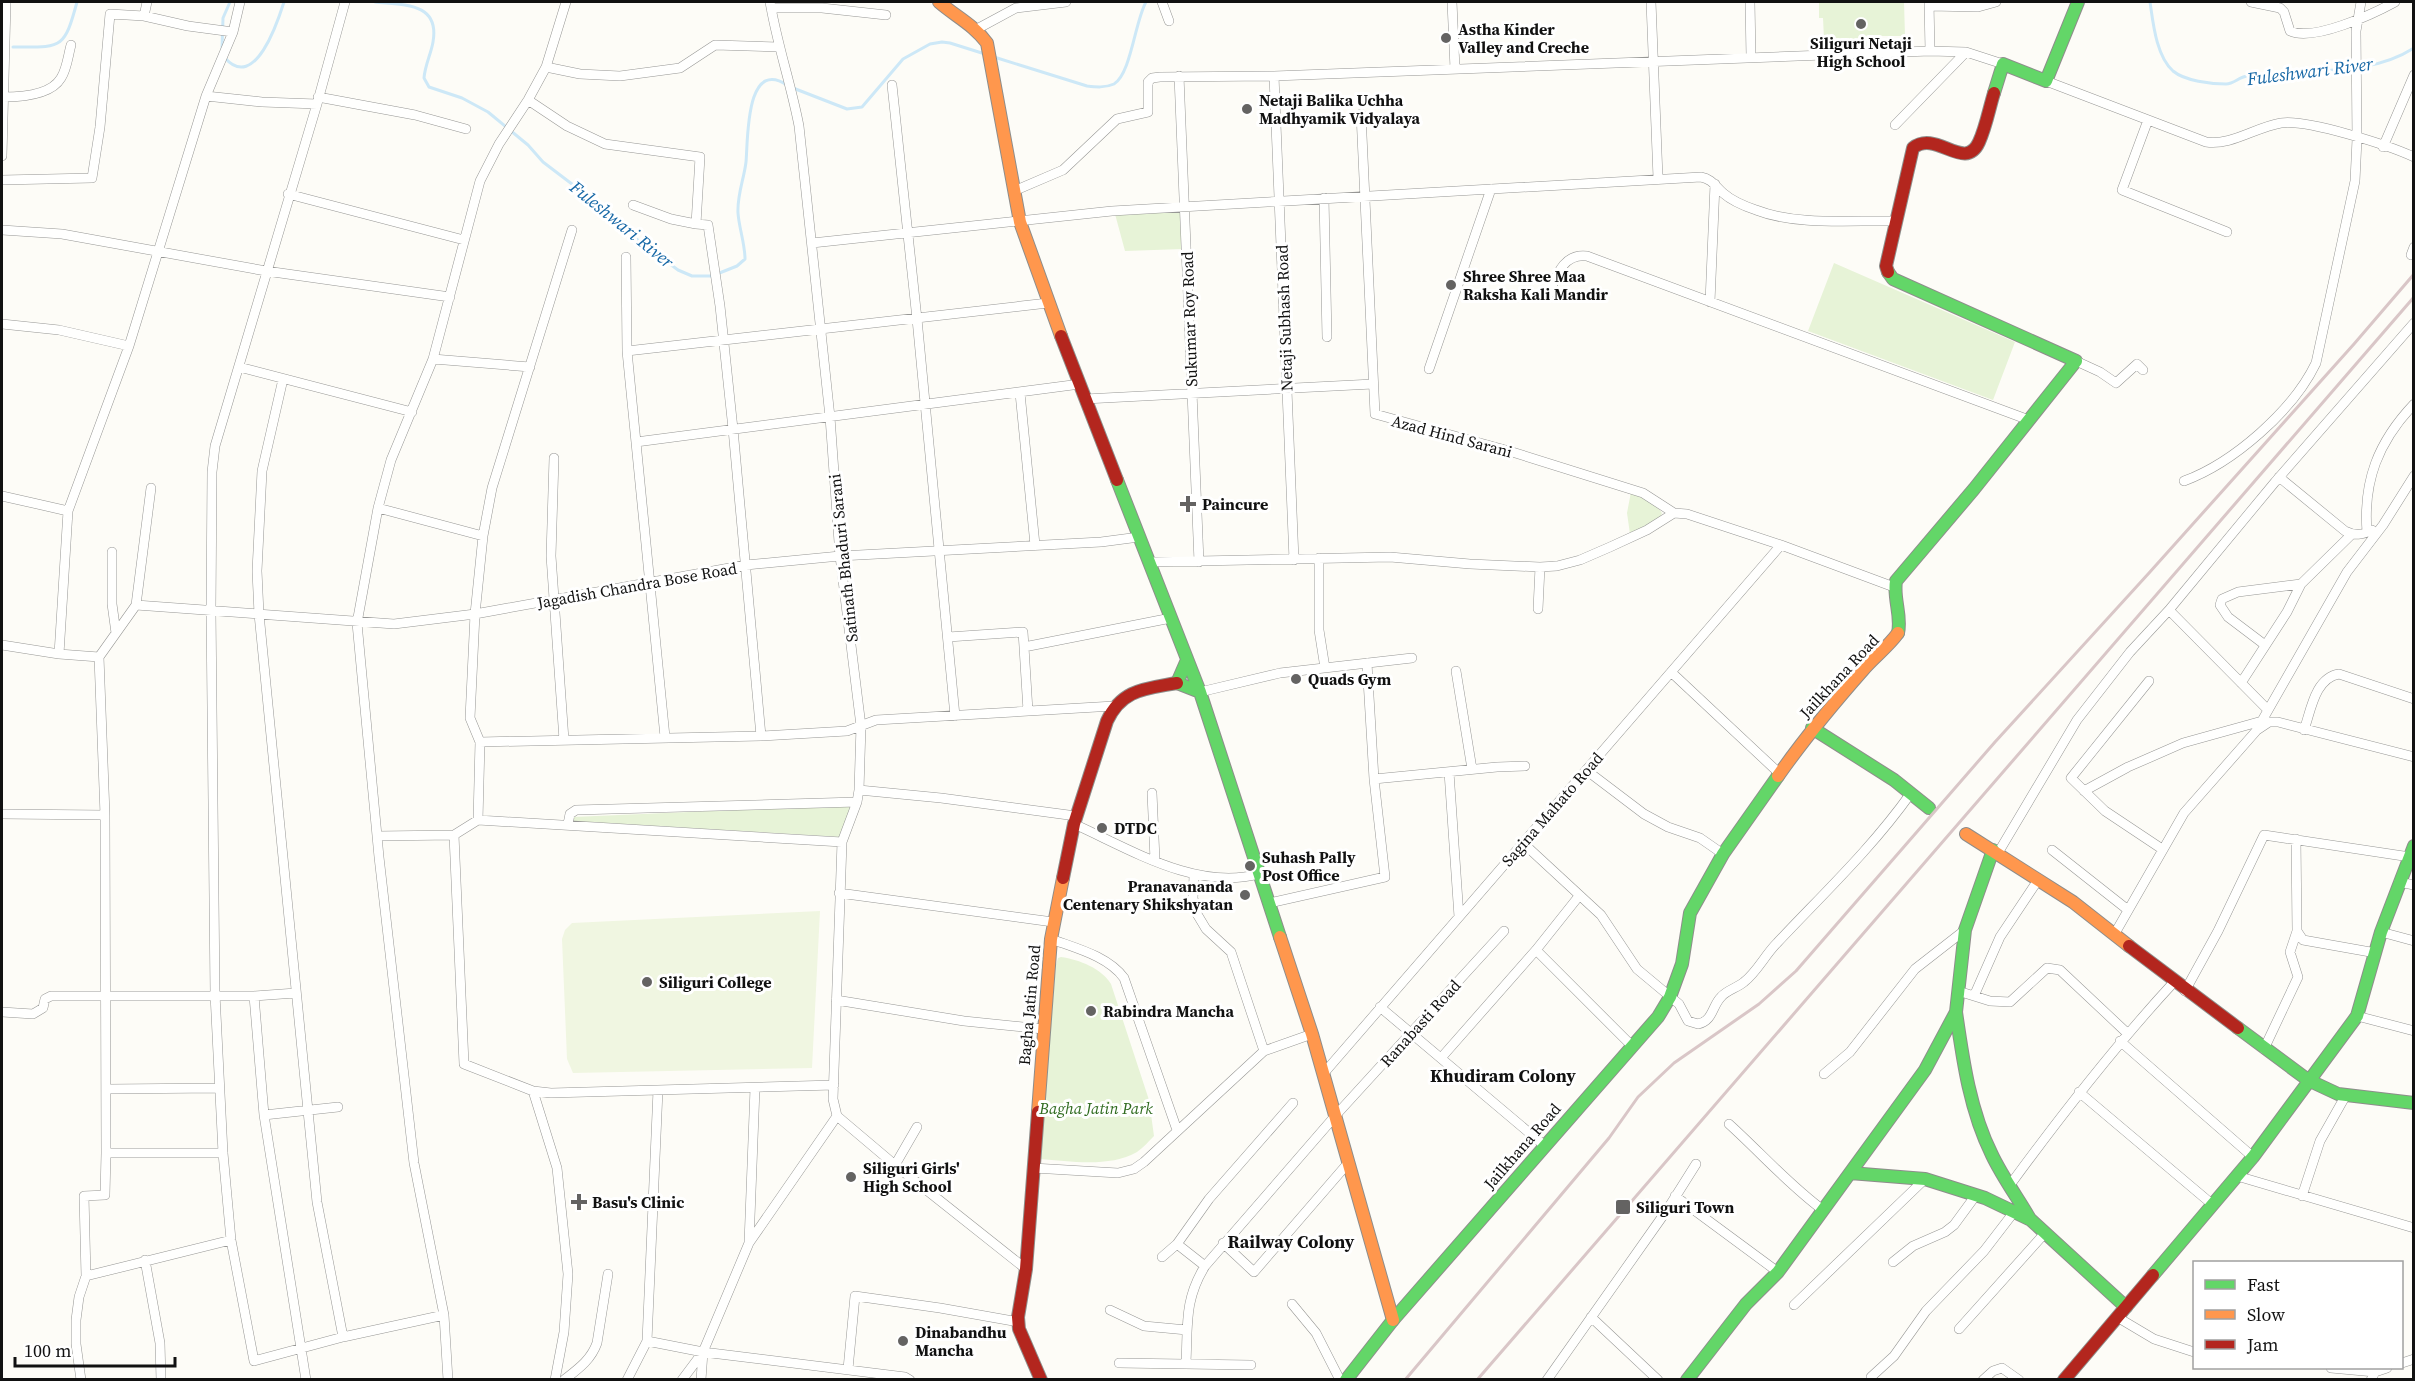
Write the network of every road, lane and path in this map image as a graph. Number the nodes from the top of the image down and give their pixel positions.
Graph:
1 (6, 2) edge
2 (147, 2) edge
3 (240, 2) edge
4 (345, 2) edge
5 (566, 2) edge
6 (939, 2) edge
7 (1066, 2) edge
8 (1162, 2) edge
9 (1452, 2) edge
10 (1651, 2) edge
11 (1750, 2) edge
12 (1996, 2) edge
13 (2078, 2) edge
14 (2251, 2) edge
15 (2361, 2) edge
16 (2395, 2) edge
17 (1930, 4) edge
18 (770, 5) edge
19 (1015, 5) edge
20 (886, 15) dead end
21 (144, 16) junction
22 (2357, 18) junction
23 (1169, 21) dead end
24 (977, 29) junction
25 (230, 35) junction
26 (71, 45) dead end
27 (778, 47) junction
28 (1930, 51) junction
29 (1966, 52) junction
30 (1752, 57) junction
31 (1654, 62) junction
32 (2002, 64) junction
33 (546, 67) junction
34 (1455, 69) junction
35 (2414, 75) edge
36 (1179, 76) junction
37 (1274, 76) junction
38 (2046, 81) junction
39 (892, 85) dead end
40 (206, 96) junction
41 (3, 97) edge
42 (317, 100) junction
43 (528, 100) junction
44 (1361, 114) dead end
45 (2148, 120) junction
46 (1895, 125) dead end
47 (466, 129) dead end
48 (2357, 139) junction
49 (2383, 147) junction
50 (2, 156) edge
51 (2414, 157) edge
52 (1658, 178) junction
53 (2, 180) edge
54 (1715, 184) junction
55 (1491, 189) junction
56 (1014, 191) junction
57 (288, 194) junction
58 (1364, 194) junction
59 (1324, 198) junction
60 (1279, 200) junction
61 (1186, 205) junction
62 (633, 206) dead end
63 (1895, 221) junction
64 (1020, 222) junction
65 (2, 224) edge
66 (696, 224) junction
67 (572, 230) dead end
68 (2, 231) edge
69 (2227, 232) dead end
70 (909, 234) junction
71 (464, 240) junction
72 (812, 243) junction
73 (157, 252) junction
74 (626, 257) dead end
75 (266, 271) junction
76 (1548, 296) dead end
77 (450, 297) junction
78 (1710, 302) junction
79 (1048, 303) junction
80 (918, 319) junction
81 (2414, 323) edge
82 (2, 324) edge
83 (821, 329) junction
84 (1328, 337) dead end
85 (724, 341) junction
86 (129, 346) junction
87 (627, 351) junction
88 (433, 359) junction
89 (2076, 361) junction
90 (239, 367) junction
91 (530, 367) junction
92 (1430, 369) dead end
93 (2143, 370) dead end
94 (283, 379) junction
95 (1080, 384) junction
96 (1373, 384) junction
97 (1287, 388) junction
98 (1020, 393) junction
99 (1191, 393) junction
100 (1085, 399) junction
101 (2414, 404) edge
102 (926, 405) junction
103 (412, 412) junction
104 (830, 417) junction
105 (2029, 420) junction
106 (733, 429) junction
107 (636, 442) junction
108 (554, 458) dead end
109 (2414, 476) edge
110 (2280, 477) junction
111 (2184, 481) dead end
112 (151, 488) dead end
113 (2, 496) edge
114 (378, 508) junction
115 (69, 511) junction
116 (1674, 513) junction
117 (2383, 525) junction
118 (2367, 532) junction
119 (2352, 534) junction
120 (483, 536) junction
121 (1139, 537) junction
122 (1035, 545) junction
123 (1781, 545) junction
124 (940, 550) junction
125 (112, 552) dead end
126 (840, 556) junction
127 (1319, 558) junction
128 (1294, 560) junction
129 (1149, 562) junction
130 (1199, 562) junction
131 (746, 565) junction
132 (1540, 567) junction
133 (650, 583) junction
134 (2301, 584) junction
135 (1894, 587) junction
136 (554, 600) junction
137 (136, 605) junction
138 (1538, 609) dead end
139 (2169, 610) junction
140 (211, 611) junction
141 (259, 614) junction
142 (475, 614) junction
143 (1171, 618) junction
144 (357, 623) junction
145 (116, 633) junction
146 (948, 637) junction
147 (2, 645) edge
148 (2265, 645) junction
149 (1024, 647) junction
150 (59, 654) junction
151 (99, 657) junction
152 (1412, 658) dead end
153 (1187, 660) junction
154 (1367, 663) junction
155 (1325, 668) junction
156 (1456, 671) dead end
157 (1671, 672) junction
158 (2149, 681) dead end
159 (1177, 683) junction
160 (2241, 683) junction
161 (1200, 692) junction
162 (2414, 699) edge
163 (1114, 706) junction
164 (2268, 710) junction
165 (1028, 711) junction
166 (955, 716) junction
167 (2262, 721) junction
168 (861, 726) junction
169 (1812, 728) junction
170 (2257, 730) junction
171 (2304, 730) junction
172 (761, 736) junction
173 (665, 737) junction
174 (564, 740) junction
175 (480, 742) junction
176 (2414, 758) edge
177 (1525, 766) dead end
178 (1472, 769) junction
179 (1586, 770) junction
180 (1449, 772) junction
181 (1780, 774) junction
182 (1374, 779) junction
183 (859, 790) junction
184 (2084, 791) junction
185 (1911, 792) junction
186 (1152, 793) dead end
187 (857, 802) junction
188 (1929, 808) dead end
189 (2, 813) edge
190 (105, 815) junction
191 (478, 820) junction
192 (1075, 820) junction
193 (568, 824) junction
194 (1966, 834) dead end
195 (454, 835) junction
196 (377, 836) junction
197 (2296, 839) junction
198 (842, 842) junction
199 (1523, 843) junction
200 (2162, 849) junction
201 (2052, 850) dead end
202 (1995, 851) junction
203 (2412, 851) edge
204 (1723, 854) junction
205 (1155, 860) junction
206 (1259, 874) junction
207 (1194, 876) junction
208 (2038, 880) junction
209 (2399, 882) junction
210 (2414, 885) edge
211 (839, 894) junction
212 (1579, 896) junction
213 (1269, 903) junction
214 (2128, 910) junction
215 (1459, 917) junction
216 (1053, 922) junction
217 (1965, 930) junction
218 (1504, 931) dead end
219 (2297, 931) junction
220 (2381, 932) junction
221 (2114, 935) junction
222 (1051, 939) junction
223 (2414, 941) edge
224 (1536, 950) junction
225 (2376, 953) junction
226 (2174, 982) junction
227 (1958, 991) junction
228 (2185, 991) junction
229 (296, 993) junction
230 (215, 994) junction
231 (107, 995) junction
232 (254, 996) junction
233 (1974, 996) junction
234 (1670, 997) junction
235 (836, 1000) junction
236 (1380, 1007) junction
237 (2, 1012) edge
238 (1956, 1012) junction
239 (2357, 1016) junction
240 (1043, 1029) junction
241 (2414, 1031) edge
242 (1410, 1032) junction
243 (2127, 1033) junction
244 (1312, 1034) junction
245 (2120, 1041) junction
246 (1632, 1046) junction
247 (2264, 1049) junction
248 (1264, 1051) junction
249 (1441, 1058) junction
250 (1324, 1073) junction
251 (1824, 1074) dead end
252 (2308, 1080) junction
253 (834, 1085) junction
254 (219, 1088) junction
255 (755, 1088) junction
256 (108, 1089) junction
257 (658, 1090) junction
258 (533, 1091) junction
259 (2079, 1092) junction
260 (2346, 1095) junction
261 (2414, 1103) edge
262 (1293, 1104) dead end
263 (338, 1107) dead end
264 (309, 1110) junction
265 (264, 1115) junction
266 (1336, 1115) junction
267 (837, 1116) junction
268 (1729, 1124) dead end
269 (917, 1127) dead end
270 (1177, 1130) junction
271 (1545, 1146) junction
272 (106, 1152) junction
273 (223, 1153) junction
274 (2253, 1156) junction
275 (1349, 1162) junction
276 (1696, 1164) dead end
277 (894, 1165) junction
278 (1033, 1168) junction
279 (1851, 1173) junction
280 (2237, 1176) junction
281 (1925, 1179) junction
282 (2010, 1185) junction
283 (1976, 1195) junction
284 (1676, 1196) junction
285 (2302, 1196) junction
286 (2213, 1205) junction
287 (1823, 1210) junction
288 (2014, 1212) junction
289 (2031, 1220) junction
290 (2414, 1228) edge
291 (2045, 1233) junction
292 (231, 1240) junction
293 (749, 1243) junction
294 (1223, 1243) junction
295 (1177, 1245) junction
296 (1162, 1257) dead end
297 (145, 1260) junction
298 (1893, 1262) dead end
299 (1205, 1266) junction
300 (1026, 1269) junction
301 (1778, 1272) junction
302 (608, 1274) dead end
303 (86, 1276) junction
304 (1292, 1304) dead end
305 (1794, 1305) dead end
306 (2126, 1307) junction
307 (1110, 1310) dead end
308 (444, 1315) junction
309 (1591, 1317) junction
310 (2117, 1317) junction
311 (1393, 1320) junction
312 (1019, 1322) junction
313 (1959, 1329) dead end
314 (1187, 1330) junction
315 (343, 1337) junction
316 (647, 1341) junction
317 (301, 1348) junction
318 (703, 1352) junction
319 (2193, 1352) edge
320 (1186, 1362) junction
321 (1119, 1363) dead end
322 (1251, 1365) dead end
323 (2336, 1369) edge
324 (848, 1370) junction
325 (2373, 1376) edge
326 (1871, 1377) dead end
327 (2069, 1378) edge
328 (81, 1380) edge
329 (161, 1380) edge
330 (306, 1380) edge
331 (448, 1380) edge
332 (555, 1380) edge
333 (564, 1380) edge
334 (627, 1380) edge
335 (682, 1380) edge
336 (702, 1380) edge
337 (910, 1380) edge
338 (1041, 1380) edge
339 (1340, 1380) edge
340 (1346, 1380) edge
341 (1547, 1380) edge
342 (1658, 1380) edge
343 (1687, 1380) edge
344 (1983, 1380) edge
345 (2019, 1380) edge

1 - 41 street
2 - 21 street
3 - 25 street
4 - 42 street
5 - 33 street
6 - 24 street
7 - 19 street
8 - 23 street
9 - 34 street
10 - 31 street
11 - 30 street
12 - 17 street
13 - 38 street
14 - 22 street
15 - 22 street
16 - 22 street
17 - 28 street
18 - 20 street
18 - 27 street, Satinath Bhaduri Sarani
19 - 24 street
21 - 25 street
21 - 53 street
22 - 48 street
24 - 56 street
25 - 40 street
26 - 41 street
27 - 33 street
27 - 72 street, Satinath Bhaduri Sarani
28 - 29 street
28 - 30 street
29 - 32 street
29 - 46 street
30 - 31 street
31 - 34 street
31 - 52 street
32 - 38 street
32 - 63 street
33 - 43 street
34 - 37 street
35 - 49 street
36 - 37 street
36 - 56 street
36 - 61 street, Sukumar Roy Road
37 - 60 street, Netaji Subhash Road
38 - 45 street
39 - 70 street
40 - 42 street
40 - 73 street
41 - 50 street
42 - 47 street
42 - 57 street
43 - 66 street
43 - 71 street
44 - 58 street, Azad Hind Sarani
45 - 48 street
45 - 69 street
48 - 49 street
48 - 111 street
49 - 51 street
52 - 54 street
52 - 55 street
54 - 63 street
54 - 78 street
55 - 58 street
55 - 92 street
56 - 64 street
57 - 71 street
57 - 75 street
58 - 59 street
58 - 96 street, Azad Hind Sarani
59 - 60 street
59 - 84 street
60 - 61 street
60 - 97 street, Netaji Subhash Road
61 - 64 street
61 - 99 street, Sukumar Roy Road
62 - 66 street
63 - 89 street
64 - 70 street
64 - 79 street
65 - 68 street
66 - 85 street
67 - 91 street
68 - 73 street
70 - 72 street
70 - 80 street
71 - 77 street
72 - 83 street, Satinath Bhaduri Sarani
73 - 75 street
73 - 86 street
74 - 87 street
75 - 77 street
75 - 90 street
76 - 78 street
77 - 88 street
78 - 105 street
79 - 80 street
79 - 95 street
80 - 83 street
80 - 102 street
81 - 110 street
82 - 86 street
83 - 85 street
83 - 104 street, Satinath Bhaduri Sarani
85 - 87 street
85 - 106 street
86 - 115 street
87 - 107 street
88 - 91 street
88 - 103 street
89 - 93 street
89 - 105 street
90 - 94 street
90 - 140 street
91 - 120 street
94 - 103 street
94 - 141 street
95 - 98 street
95 - 100 street
96 - 97 street
96 - 116 street, Azad Hind Sarani
97 - 99 street
97 - 128 street, Netaji Subhash Road
98 - 102 street
98 - 122 street
99 - 100 street
99 - 130 street, Sukumar Roy Road
100 - 121 street
101 - 118 street
102 - 104 street
102 - 124 street
103 - 114 street
104 - 106 street
104 - 126 street, Satinath Bhaduri Sarani
105 - 135 street
106 - 107 street
106 - 131 street
107 - 133 street
108 - 136 street
109 - 117 street
110 - 119 street
110 - 139 street
112 - 137 street
113 - 115 street
114 - 120 street
114 - 144 street
115 - 150 street
116 - 123 street
116 - 132 street
117 - 118 street
117 - 164 street
118 - 119 street
119 - 134 street
120 - 142 street
121 - 122 street, Jagadish Chandra Bose Road
121 - 129 street
122 - 124 street, Jagadish Chandra Bose Road
123 - 135 street
123 - 157 street, Sagina Mahato Road
124 - 126 street, Jagadish Chandra Bose Road
124 - 146 street
125 - 145 street
126 - 131 street, Jagadish Chandra Bose Road
126 - 168 street, Satinath Bhaduri Sarani
127 - 128 street
127 - 132 street
127 - 155 street
128 - 130 street
129 - 130 street
129 - 143 street
131 - 133 street, Jagadish Chandra Bose Road
131 - 172 street
132 - 138 street
133 - 136 street, Jagadish Chandra Bose Road
133 - 173 street
134 - 148 street
134 - 148 street
135 - 169 street, Jailkhana Road
136 - 142 street, Jagadish Chandra Bose Road
136 - 174 street
137 - 140 street, Jagadish Chandra Bose Road
137 - 145 street
139 - 160 street
139 - 202 street
140 - 141 street, Jagadish Chandra Bose Road
140 - 230 street
141 - 144 street, Jagadish Chandra Bose Road
141 - 229 street
142 - 144 street, Jagadish Chandra Bose Road
142 - 175 street
143 - 149 street
143 - 153 street
144 - 196 street
145 - 151 street
146 - 149 street
146 - 166 street
147 - 150 street
148 - 160 street
149 - 165 street
150 - 151 street
151 - 190 street
152 - 154 street
153 - 159 street
153 - 161 street
154 - 155 street
154 - 182 street
155 - 161 street
156 - 178 street
157 - 179 street, Sagina Mahato Road
157 - 181 street
158 - 184 street
159 - 161 street
159 - 163 street
160 - 164 street
161 - 206 street
162 - 171 street
163 - 165 street
163 - 192 street, Bagha Jatin Road
164 - 167 street
165 - 166 street
166 - 168 street
167 - 170 street
167 - 184 street
168 - 172 street
168 - 183 street, Satinath Bhaduri Sarani
169 - 181 street, Jailkhana Road
169 - 185 street
170 - 171 street
170 - 200 street
171 - 176 street
172 - 173 street
173 - 174 street
174 - 175 street
175 - 191 street
177 - 178 street
178 - 180 street
179 - 199 street, Sagina Mahato Road
179 - 204 street
180 - 182 street
180 - 215 street
181 - 204 street, Jailkhana Road
182 - 213 street
183 - 187 street, Satinath Bhaduri Sarani
183 - 192 street
184 - 200 street
185 - 188 street
185 - 234 street
186 - 205 street
187 - 193 street
187 - 198 street, Satinath Bhaduri Sarani
189 - 190 street
190 - 231 street
191 - 193 street
191 - 195 street
192 - 205 street
192 - 216 street, Bagha Jatin Road
193 - 198 street
194 - 202 street
195 - 196 street
195 - 258 street
196 - 308 street
197 - 203 street
197 - 219 street
197 - 228 street
198 - 211 street, Satinath Bhaduri Sarani
199 - 212 street
199 - 215 street, Sagina Mahato Road
200 - 214 street
201 - 214 street
202 - 208 street
202 - 217 street
203 - 209 street
204 - 234 street, Jailkhana Road
205 - 207 street
206 - 207 street
206 - 213 street
207 - 248 street
208 - 221 street
208 - 233 street
209 - 210 street
209 - 220 street
211 - 216 street
211 - 235 street, Satinath Bhaduri Sarani
212 - 224 street
212 - 234 street
213 - 244 street
214 - 221 street
215 - 236 street, Sagina Mahato Road
216 - 222 street, Bagha Jatin Road
217 - 227 street
217 - 251 street
218 - 242 street, Ranabasti Road
219 - 225 street
219 - 247 street
220 - 223 street
220 - 225 street
221 - 226 street
222 - 240 street, Bagha Jatin Road
222 - 270 street
224 - 246 street
224 - 249 street
225 - 239 street
226 - 228 street
226 - 243 street
227 - 233 street
227 - 238 street
228 - 247 street
229 - 232 street
229 - 264 street
230 - 231 street
230 - 232 street
230 - 254 street
231 - 237 street
231 - 256 street
232 - 265 street
233 - 243 street
234 - 246 street, Jailkhana Road
235 - 240 street
235 - 253 street, Satinath Bhaduri Sarani
236 - 242 street
236 - 250 street, Sagina Mahato Road
238 - 279 street
238 - 282 street
239 - 241 street
239 - 252 street
240 - 278 street, Bagha Jatin Road
242 - 249 street
242 - 266 street, Ranabasti Road
243 - 245 street
244 - 248 street
244 - 250 street
245 - 259 street
245 - 274 street
246 - 271 street, Jailkhana Road
247 - 252 street
248 - 270 street
249 - 271 street
250 - 266 street
252 - 260 street
252 - 274 street
253 - 255 street
253 - 267 street, Satinath Bhaduri Sarani
254 - 256 street
254 - 273 street
255 - 257 street
255 - 293 street
256 - 272 street
257 - 258 street
257 - 316 street
258 - 332 street
259 - 282 street
259 - 286 street
260 - 261 street
260 - 285 street
262 - 295 street
263 - 264 street
264 - 265 street
264 - 315 street
265 - 317 street
266 - 275 street
266 - 294 street, Ranabasti Road
267 - 277 street
267 - 293 street
268 - 287 street
269 - 277 street
270 - 278 street
271 - 311 street, Jailkhana Road
272 - 273 street
272 - 303 street
273 - 292 street
274 - 280 street
275 - 294 street
275 - 311 street
276 - 284 street
277 - 300 street
278 - 300 street, Bagha Jatin Road
279 - 281 street
279 - 287 street
280 - 285 street
280 - 286 street
281 - 283 street
281 - 305 street
282 - 289 street
283 - 288 street
283 - 298 street
284 - 301 street
284 - 309 street
285 - 290 street
286 - 306 street
287 - 301 street
288 - 289 street
288 - 326 street
289 - 291 street
291 - 306 street
291 - 313 street
292 - 297 street
292 - 317 street
293 - 318 street
294 - 299 street, Ranabasti Road
295 - 296 street
295 - 299 street
297 - 303 street
297 - 329 street
299 - 314 street, Ranabasti Road
300 - 312 street, Bagha Jatin Road
301 - 343 street
302 - 333 street
303 - 328 street
304 - 339 street
306 - 310 street
307 - 314 street
308 - 315 street
308 - 331 street
309 - 341 street
309 - 342 street
310 - 319 street
310 - 327 street
311 - 340 street, Jailkhana Road
312 - 324 street
312 - 338 street, Bagha Jatin Road
314 - 320 street, Ranabasti Road
315 - 317 street
316 - 318 street
316 - 334 street
317 - 330 street
318 - 324 street
318 - 335 street
318 - 336 street
320 - 321 street
320 - 322 street
323 - 325 street
324 - 337 street
344 - 345 street

